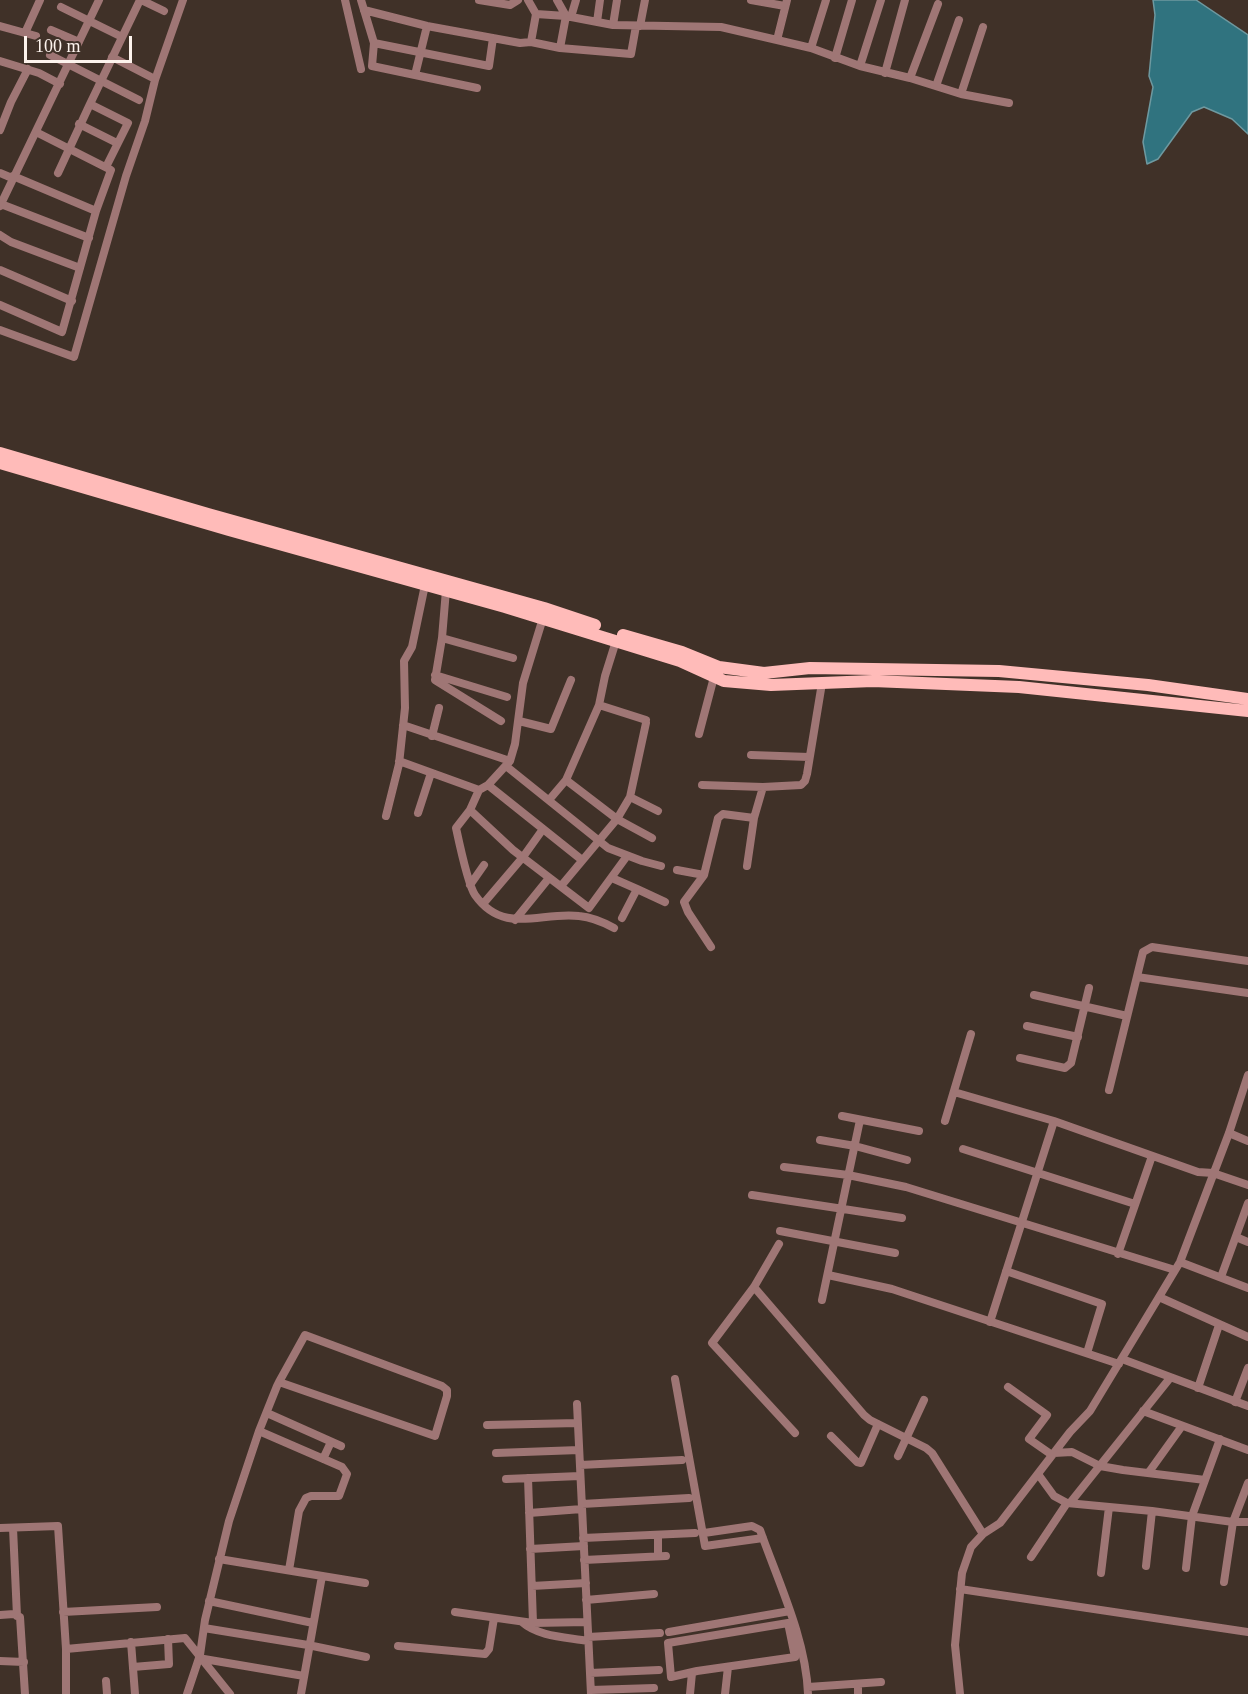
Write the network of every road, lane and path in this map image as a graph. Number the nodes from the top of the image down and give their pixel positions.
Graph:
1 (40, 0) edge
2 (99, 0) edge
3 (141, 0) edge
4 (183, 0) edge
5 (345, 0) edge
6 (361, 0) edge
7 (479, 0) edge
8 (518, 0) edge
9 (528, 0) edge
10 (557, 0) edge
11 (576, 0) edge
12 (600, 0) edge
13 (617, 0) edge
14 (645, 0) edge
15 (751, 0) edge
16 (826, 0) edge
17 (852, 0) edge
18 (881, 0) edge
19 (905, 0) edge
20 (786, 3) edge
21 (938, 4) dead end
22 (62, 7) dead end
23 (364, 10) junction
24 (164, 11) dead end
25 (536, 14) junction
26 (568, 17) junction
27 (89, 19) junction
28 (959, 20) dead end
29 (597, 22) junction
30 (613, 25) junction
31 (0, 26) edge
32 (428, 26) junction
33 (638, 26) junction
34 (983, 27) dead end
35 (51, 30) dead end
36 (25, 33) junction
37 (36, 36) dead end
38 (122, 37) junction
39 (493, 38) junction
40 (777, 40) junction
41 (79, 42) junction
42 (531, 42) junction
43 (374, 43) junction
44 (560, 48) junction
45 (811, 48) junction
46 (420, 52) junction
47 (50, 55) dead end
48 (112, 57) junction
49 (836, 58) junction
50 (0, 61) edge
51 (69, 64) junction
52 (860, 66) junction
53 (28, 69) junction
54 (361, 69) dead end
55 (885, 73) junction
56 (415, 75) junction
57 (151, 77) dead end
58 (910, 78) junction
59 (101, 80) junction
60 (60, 84) junction
61 (936, 86) junction
62 (477, 88) dead end
63 (961, 94) junction
64 (139, 100) dead end
65 (1009, 103) dead end
66 (90, 104) junction
67 (80, 124) junction
68 (0, 130) edge
69 (36, 132) junction
70 (117, 143) junction
71 (69, 149) junction
72 (106, 167) junction
73 (0, 173) edge
74 (58, 173) dead end
75 (12, 177) junction
76 (1, 203) edge
77 (96, 212) junction
78 (0, 235) edge
79 (89, 238) junction
80 (80, 267) junction
81 (0, 270) edge
82 (72, 301) junction
83 (0, 305) edge
84 (0, 330) edge
85 (0, 453) edge
86 (0, 463) edge
87 (425, 585) junction
88 (446, 591) junction
89 (543, 618) junction
90 (593, 629) junction
91 (442, 638) junction
92 (616, 641) junction
93 (513, 658) dead end
94 (435, 675) junction
95 (714, 677) junction
96 (571, 680) dead end
97 (822, 683) junction
98 (507, 697) dead end
99 (1248, 699) edge
100 (599, 705) junction
101 (439, 708) dead end
102 (1248, 711) edge
103 (501, 721) dead end
104 (519, 721) junction
105 (403, 725) junction
106 (699, 734) dead end
107 (432, 736) junction
108 (751, 755) dead end
109 (809, 757) junction
110 (399, 761) junction
111 (508, 764) junction
112 (431, 773) junction
113 (566, 780) junction
114 (488, 785) junction
115 (702, 785) dead end
116 (763, 787) junction
117 (479, 790) junction
118 (630, 797) junction
119 (549, 800) junction
120 (470, 810) junction
121 (658, 811) dead end
122 (418, 813) dead end
123 (386, 816) dead end
124 (754, 818) junction
125 (617, 819) junction
126 (543, 829) junction
127 (652, 838) dead end
128 (598, 840) junction
129 (627, 855) junction
130 (523, 857) junction
131 (582, 860) junction
132 (484, 865) dead end
133 (661, 866) dead end
134 (747, 866) dead end
135 (677, 870) dead end
136 (704, 875) junction
137 (549, 878) junction
138 (612, 878) junction
139 (470, 885) junction
140 (561, 886) junction
141 (637, 889) junction
142 (665, 902) dead end
143 (483, 904) junction
144 (622, 918) dead end
145 (515, 921) junction
146 (614, 928) dead end
147 (711, 947) dead end
148 (1248, 961) edge
149 (1137, 977) junction
150 (1089, 988) dead end
151 (1248, 993) edge
152 (1034, 995) dead end
153 (1086, 1006) junction
154 (1127, 1016) junction
155 (1027, 1026) dead end
156 (971, 1034) dead end
157 (1078, 1036) junction
158 (1020, 1058) dead end
159 (1248, 1075) edge
160 (1109, 1090) dead end
161 (954, 1092) junction
162 (842, 1116) dead end
163 (860, 1120) junction
164 (945, 1121) dead end
165 (1054, 1121) junction
166 (919, 1131) dead end
167 (1229, 1133) junction
168 (820, 1140) dead end
169 (1248, 1141) edge
170 (855, 1146) junction
171 (963, 1149) dead end
172 (1152, 1156) junction
173 (907, 1160) dead end
174 (784, 1167) dead end
175 (1038, 1172) junction
176 (1213, 1173) junction
177 (848, 1176) junction
178 (1248, 1185) edge
179 (752, 1195) dead end
180 (1248, 1203) edge
181 (1135, 1204) junction
182 (842, 1208) junction
183 (902, 1218) dead end
184 (1022, 1223) junction
185 (780, 1231) dead end
186 (1236, 1237) junction
187 (834, 1242) junction
188 (1248, 1242) edge
189 (779, 1244) dead end
190 (895, 1253) dead end
191 (1118, 1254) junction
192 (1180, 1262) junction
193 (1175, 1270) junction
194 (1006, 1271) junction
195 (828, 1275) junction
196 (1221, 1277) junction
197 (754, 1287) junction
198 (1248, 1288) edge
199 (1159, 1297) junction
200 (822, 1300) dead end
201 (990, 1322) junction
202 (1220, 1325) junction
203 (1248, 1337) edge
204 (1087, 1353) junction
205 (1120, 1362) junction
206 (1248, 1368) edge
207 (1170, 1378) junction
208 (675, 1379) dead end
209 (279, 1382) junction
210 (1008, 1388) dead end
211 (1198, 1388) junction
212 (924, 1400) dead end
213 (1235, 1402) junction
214 (577, 1404) dead end
215 (1248, 1406) edge
216 (1143, 1411) junction
217 (267, 1413) junction
218 (578, 1423) junction
219 (878, 1424) junction
220 (487, 1425) dead end
221 (1182, 1426) junction
222 (259, 1431) junction
223 (795, 1433) dead end
224 (831, 1436) dead end
225 (906, 1438) junction
226 (1220, 1439) junction
227 (331, 1442) junction
228 (341, 1446) dead end
229 (579, 1450) junction
230 (1248, 1450) edge
231 (496, 1453) dead end
232 (1053, 1454) junction
233 (898, 1456) dead end
234 (323, 1459) junction
235 (682, 1460) dead end
236 (580, 1465) junction
237 (1100, 1466) junction
238 (1149, 1472) junction
239 (1038, 1474) junction
240 (580, 1476) junction
241 (528, 1478) junction
242 (506, 1479) dead end
243 (1205, 1480) junction
244 (1248, 1483) edge
245 (689, 1498) dead end
246 (1069, 1503) junction
247 (582, 1506) junction
248 (1109, 1507) junction
249 (1152, 1511) junction
250 (529, 1513) junction
251 (1192, 1516) junction
252 (1233, 1522) junction
253 (1248, 1522) edge
254 (0, 1528) edge
255 (13, 1528) junction
256 (699, 1533) junction
257 (984, 1534) junction
258 (658, 1535) junction
259 (763, 1538) junction
260 (584, 1542) junction
261 (530, 1549) junction
262 (1031, 1557) dead end
263 (219, 1559) junction
264 (584, 1560) junction
265 (1146, 1566) dead end
266 (1186, 1568) dead end
267 (289, 1570) junction
268 (1101, 1573) dead end
269 (322, 1576) junction
270 (1224, 1582) dead end
271 (365, 1583) dead end
272 (585, 1583) junction
273 (532, 1586) junction
274 (960, 1589) junction
275 (654, 1594) dead end
276 (586, 1600) junction
277 (209, 1601) junction
278 (157, 1607) dead end
279 (790, 1611) junction
280 (63, 1612) junction
281 (455, 1612) dead end
282 (0, 1615) edge
283 (17, 1616) junction
284 (494, 1618) junction
285 (521, 1622) junction
286 (587, 1622) junction
287 (313, 1623) junction
288 (533, 1623) junction
289 (204, 1628) junction
290 (669, 1632) dead end
291 (1248, 1632) edge
292 (660, 1633) dead end
293 (168, 1639) junction
294 (588, 1639) junction
295 (131, 1642) junction
296 (308, 1645) junction
297 (398, 1646) dead end
298 (66, 1649) junction
299 (202, 1657) junction
300 (366, 1657) dead end
301 (0, 1661) edge
302 (24, 1662) junction
303 (133, 1667) junction
304 (728, 1667) junction
305 (659, 1670) dead end
306 (692, 1672) junction
307 (590, 1673) junction
308 (304, 1676) junction
309 (106, 1681) dead end
310 (881, 1682) dead end
311 (858, 1684) junction
312 (654, 1688) dead end
313 (808, 1690) edge
314 (191, 1692) edge
315 (591, 1692) edge
316 (25, 1694) edge
317 (66, 1694) edge
318 (107, 1694) edge
319 (135, 1694) edge
320 (230, 1694) edge
321 (301, 1694) edge
322 (690, 1694) edge
323 (725, 1694) edge
324 (858, 1694) edge
325 (960, 1694) edge

1 - 36 street
2 - 27 street
3 - 24 street
3 - 38 street
4 - 84 street
5 - 54 street
6 - 23 street
7 - 8 street
9 - 25 street
10 - 26 street
11 - 26 street
12 - 29 street
13 - 30 street
14 - 33 street
15 - 20 street
16 - 45 street
17 - 49 street
18 - 52 street
19 - 55 street
20 - 40 street
21 - 58 street
22 - 27 street
23 - 32 street
23 - 43 street
25 - 26 street
25 - 42 street
26 - 29 street
26 - 44 street
27 - 38 street
27 - 41 street
28 - 61 street
29 - 30 street
30 - 33 street
31 - 36 street
32 - 39 street
32 - 46 street
33 - 40 street
33 - 44 street
34 - 63 street
35 - 41 street
36 - 37 street
38 - 48 street
39 - 42 street
39 - 46 street
40 - 45 street
41 - 51 street
42 - 44 street
43 - 46 street
43 - 56 street
45 - 49 street
46 - 56 street
47 - 51 street
48 - 57 street
48 - 59 street
49 - 52 street
50 - 53 street
51 - 59 street
51 - 60 street
52 - 55 street
53 - 60 street
53 - 68 street
55 - 58 street
56 - 62 street
58 - 61 street
59 - 64 street
59 - 66 street
60 - 69 street
61 - 63 street
63 - 65 street
66 - 67 street
66 - 70 street
67 - 70 street
67 - 71 street
69 - 71 street
69 - 75 street
70 - 72 street
71 - 72 street
71 - 74 street
72 - 77 street
73 - 75 street
75 - 76 street
75 - 77 street
76 - 79 street
77 - 79 street
78 - 80 street
79 - 80 street
80 - 82 street
81 - 82 street
82 - 83 street
85 - 90 main road
86 - 87 main road
87 - 88 main road
87 - 105 street
88 - 89 main road
88 - 91 street
89 - 90 main road
89 - 104 street
90 - 92 main road
90 - 99 main road
91 - 93 street
91 - 94 street
92 - 95 main road
92 - 100 street
94 - 98 street
94 - 103 street
95 - 97 main road
95 - 106 street
96 - 104 street
97 - 102 main road
97 - 109 street
100 - 113 street
100 - 118 street
101 - 107 street
104 - 111 street
105 - 107 street
105 - 110 street
107 - 111 street
108 - 109 street
109 - 116 street
110 - 112 street
110 - 123 street
111 - 114 street
111 - 119 street
112 - 117 street
112 - 122 street
113 - 119 street
113 - 125 street
114 - 117 street
114 - 126 street
115 - 116 street
116 - 124 street
117 - 120 street
118 - 121 street
118 - 125 street
119 - 128 street
120 - 130 street
120 - 139 street
124 - 134 street
124 - 136 street
125 - 127 street
125 - 128 street
126 - 130 street
126 - 131 street
128 - 129 street
128 - 131 street
129 - 133 street
129 - 138 street
130 - 137 street
130 - 143 street
131 - 140 street
132 - 139 street
135 - 136 street
136 - 147 street
137 - 140 street
137 - 145 street
138 - 140 street
138 - 141 street
139 - 143 street
141 - 142 street
141 - 144 street
143 - 145 street
145 - 146 street
148 - 149 street
149 - 151 street
149 - 154 street
150 - 153 street
152 - 153 street
153 - 154 street
153 - 157 street
154 - 160 street
155 - 157 street
156 - 161 street
157 - 158 street
159 - 167 street
161 - 164 street
161 - 165 street
162 - 163 street
163 - 166 street
163 - 170 street
165 - 172 street
165 - 175 street
167 - 169 street
167 - 176 street
168 - 170 street
170 - 173 street
170 - 177 street
171 - 175 street
172 - 176 street
172 - 181 street
174 - 177 street
175 - 181 street
175 - 184 street
176 - 178 street
176 - 192 street
177 - 182 street
177 - 184 street
179 - 182 street
180 - 186 street
181 - 191 street
182 - 183 street
182 - 187 street
184 - 191 street
184 - 194 street
185 - 187 street
186 - 188 street
186 - 196 street
187 - 190 street
187 - 195 street
189 - 197 street
191 - 193 street
192 - 193 street
192 - 196 street
193 - 199 street
194 - 201 street
194 - 204 street
195 - 200 street
195 - 201 street
196 - 198 street
197 - 219 street
197 - 223 street
199 - 202 street
199 - 205 street
201 - 204 street
202 - 203 street
202 - 211 street
204 - 205 street
205 - 207 street
205 - 232 street
206 - 213 street
207 - 211 street
207 - 216 street
208 - 256 street
209 - 209 street
209 - 217 street
210 - 232 street
211 - 213 street
212 - 225 street
213 - 215 street
214 - 218 street
216 - 221 street
216 - 237 street
217 - 222 street
217 - 227 street
218 - 220 street
218 - 229 street
219 - 224 street
219 - 225 street
221 - 226 street
221 - 238 street
222 - 234 street
222 - 263 street
225 - 233 street
225 - 257 street
226 - 230 street
226 - 243 street
227 - 228 street
227 - 234 street
229 - 231 street
229 - 236 street
232 - 237 street
232 - 239 street
234 - 267 street
235 - 236 street
236 - 240 street
237 - 238 street
237 - 246 street
238 - 243 street
239 - 246 street
239 - 257 street
240 - 241 street
240 - 247 street
241 - 242 street
241 - 250 street
243 - 251 street
244 - 252 street
245 - 247 street
246 - 248 street
246 - 262 street
247 - 250 street
247 - 260 street
248 - 249 street
248 - 268 street
249 - 251 street
249 - 265 street
250 - 261 street
251 - 252 street
251 - 266 street
252 - 253 street
252 - 270 street
254 - 255 street
255 - 280 street
255 - 283 street
256 - 258 street
256 - 259 street
256 - 259 street
257 - 274 street
258 - 260 street
258 - 264 street
259 - 279 street
260 - 261 street
260 - 264 street
261 - 273 street
263 - 267 street
263 - 277 street
264 - 272 street
267 - 269 street
269 - 271 street
269 - 287 street
272 - 273 street
272 - 276 street
273 - 288 street
274 - 291 street
274 - 325 street
275 - 276 street
276 - 286 street
277 - 287 street
277 - 289 street
278 - 280 street
279 - 290 street
279 - 313 street
280 - 298 street
281 - 284 street
282 - 283 street
283 - 302 street
284 - 285 street
284 - 297 street
285 - 288 street
285 - 294 street
286 - 288 street
286 - 294 street
287 - 296 street
289 - 296 street
289 - 299 street
292 - 294 street
293 - 295 street
293 - 299 street
293 - 303 street
294 - 307 street
295 - 298 street
295 - 303 street
296 - 300 street
296 - 308 street
298 - 317 street
299 - 308 street
299 - 314 street
299 - 320 street
301 - 302 street
302 - 316 street
303 - 319 street
304 - 306 street
304 - 306 street
304 - 323 street
305 - 307 street
306 - 322 street
307 - 315 street
308 - 321 street
309 - 318 street
310 - 311 street
311 - 313 street
311 - 324 street
312 - 315 street

